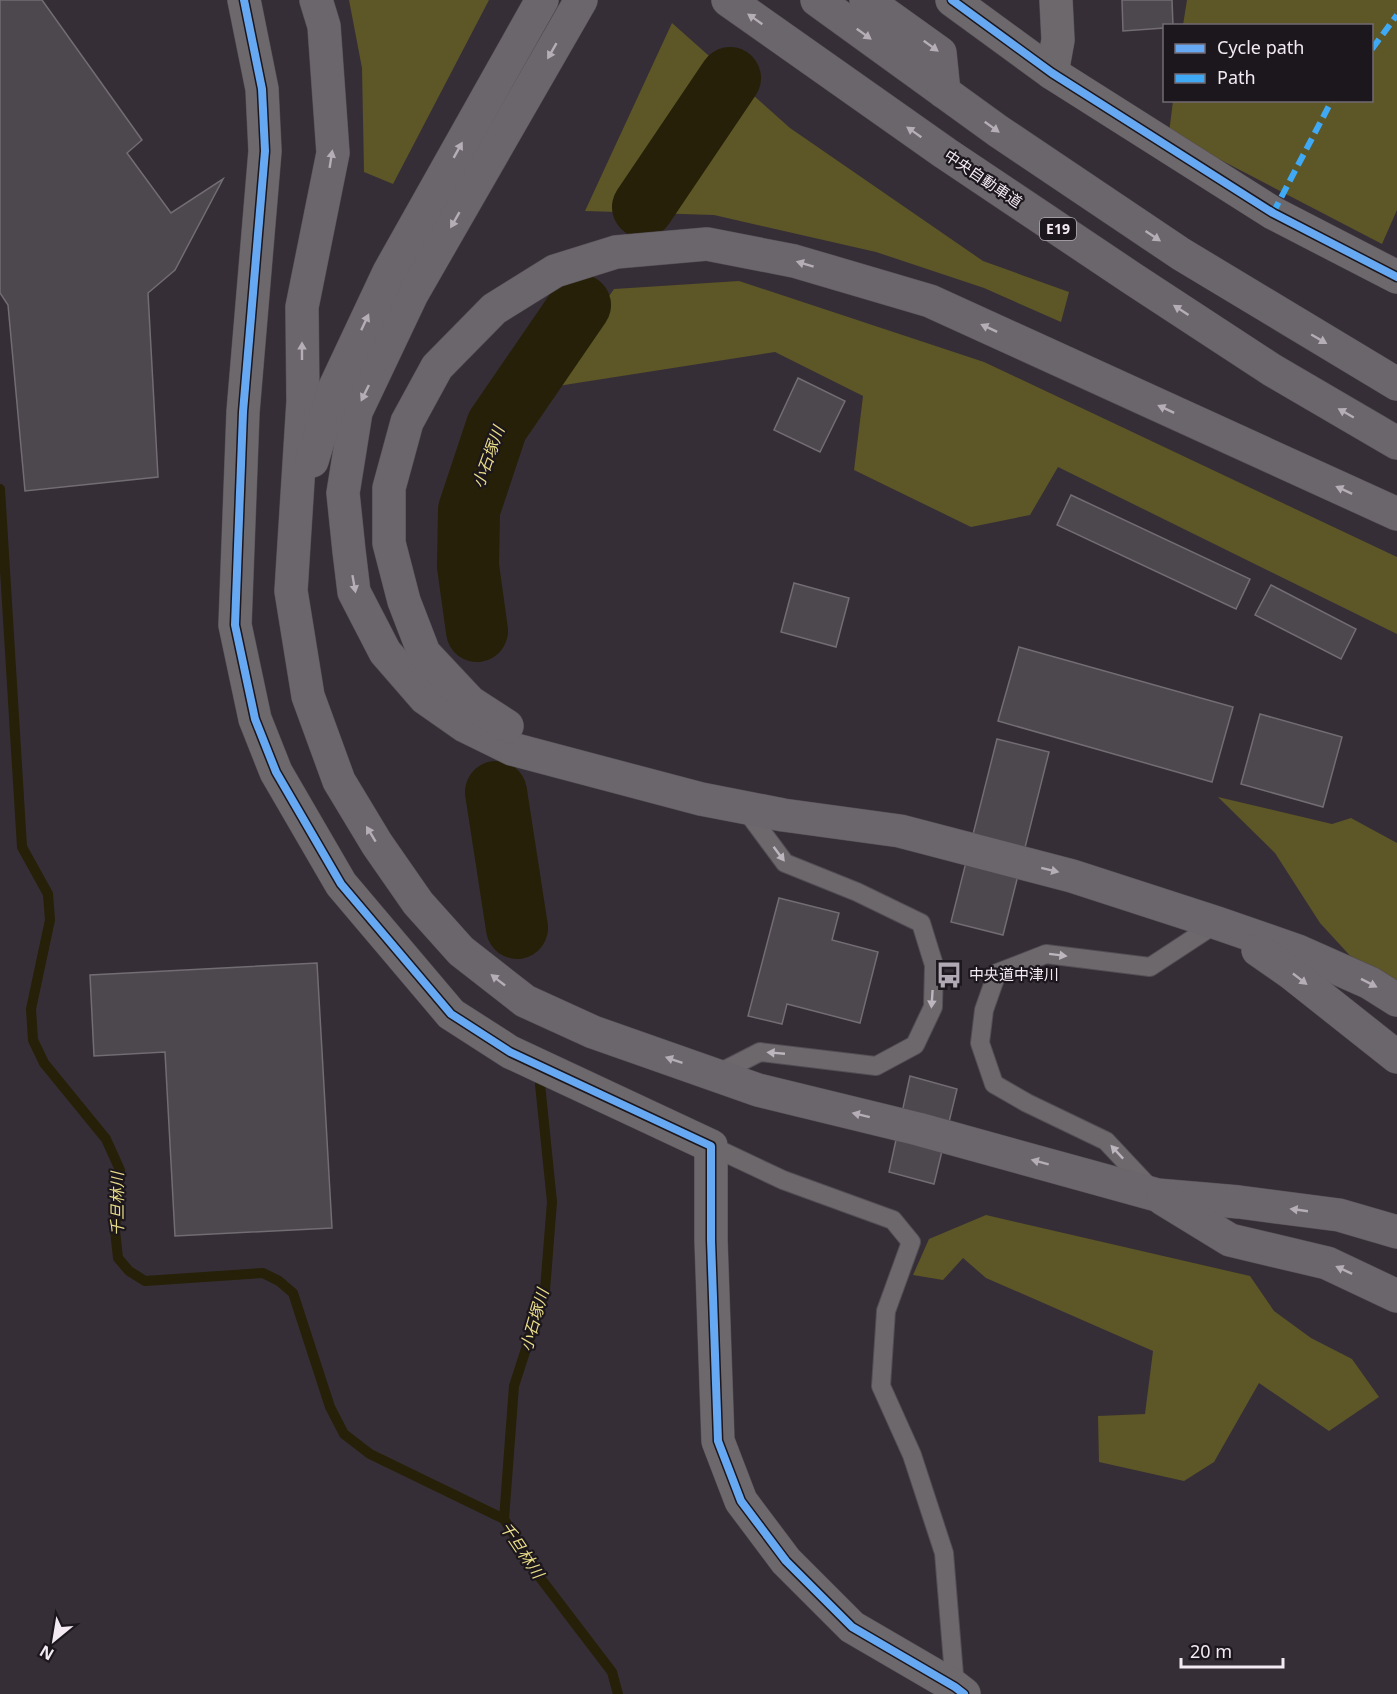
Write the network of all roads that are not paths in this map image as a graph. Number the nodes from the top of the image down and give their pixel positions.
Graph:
1 (244, 0) edge
2 (316, 0) edge
3 (542, 0) edge
4 (581, 0) edge
5 (728, 0) edge
6 (817, 0) edge
7 (866, 0) edge
8 (952, 0) edge
9 (1056, 0) edge
10 (1052, 73) junction
11 (944, 92) junction
12 (1397, 277) edge
13 (1397, 384) edge
14 (1397, 442) edge
15 (1397, 514) edge
16 (296, 515) junction
17 (571, 766) junction
18 (744, 807) junction
19 (1217, 923) junction
20 (1397, 1000) edge
21 (1397, 1057) edge
22 (715, 1075) junction
23 (711, 1146) junction
24 (1157, 1195) junction
25 (1397, 1232) edge
26 (1397, 1296) edge
27 (959, 1690) edge

1 - 23 street
16 -> 2 highway
16 -> 3 highway
4 -> 17 highway
14 -> 5 highway, 中央自動車道 / E19
6 -> 11 highway
7 -> 11 highway
8 - 10 street
9 - 10 street
10 - 12 street
11 -> 13 highway
15 -> 17 highway
22 -> 16 highway
17 - 18 highway
18 -> 19 highway
18 -> 22 lane
19 -> 20 highway
19 -> 21 highway
24 -> 19 lane
24 -> 22 highway
23 - 27 street
23 - 27 lane
25 -> 24 highway
26 -> 24 highway

